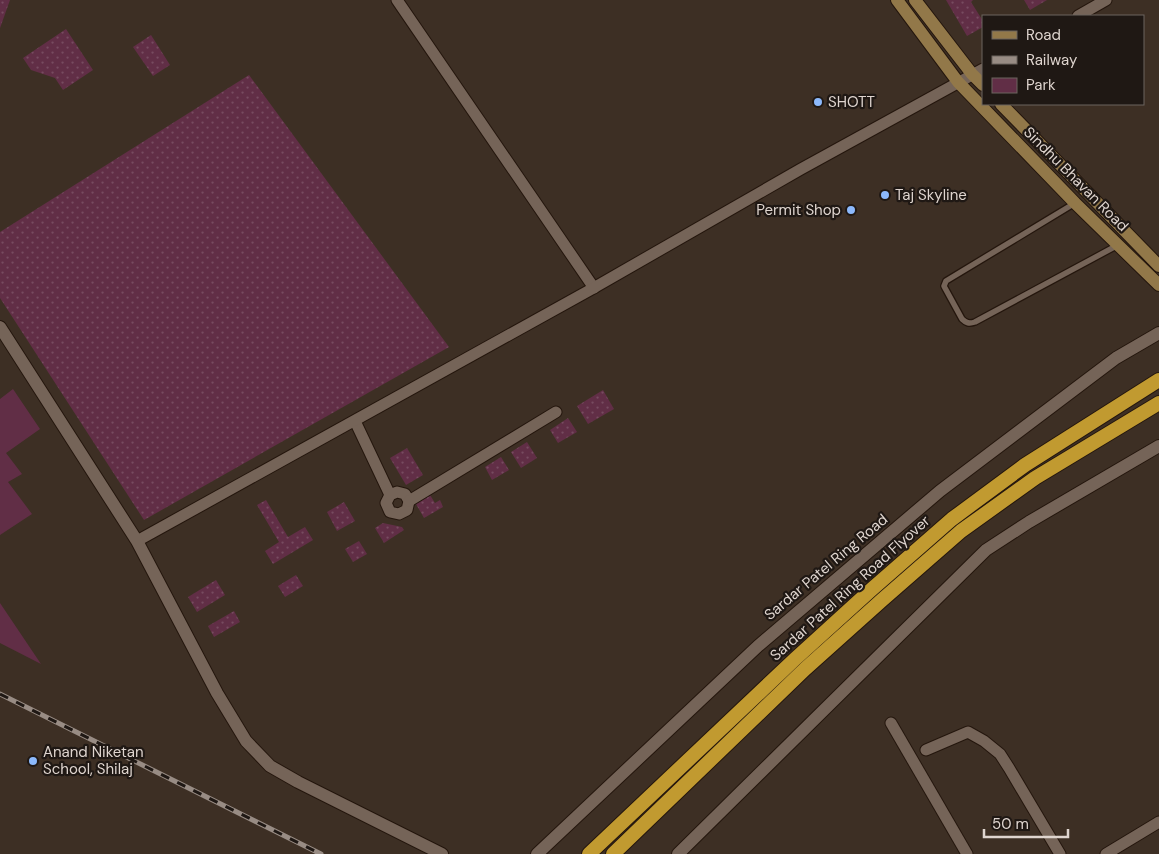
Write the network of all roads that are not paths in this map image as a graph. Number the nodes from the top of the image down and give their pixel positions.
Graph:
1 (397, 0) edge
2 (897, 0) edge
3 (915, 0) edge
4 (1106, 0) edge
5 (1080, 15) edge
6 (978, 72) edge
7 (958, 82) junction
8 (1002, 105) edge
9 (1075, 203) junction
10 (1118, 245) junction
11 (1159, 266) edge
12 (1159, 285) edge
13 (594, 288) junction
14 (0, 327) edge
15 (1159, 333) edge
16 (1159, 380) edge
17 (1159, 403) edge
18 (556, 412) dead end
19 (354, 421) junction
20 (1159, 446) edge
21 (390, 495) junction
22 (409, 501) junction
23 (137, 541) junction
24 (891, 723) dead end
25 (926, 750) dead end
26 (1159, 822) edge
27 (442, 854) edge
28 (538, 854) edge
29 (589, 854) edge
30 (613, 854) edge
31 (678, 854) edge
32 (968, 854) edge
33 (1060, 854) edge
34 (1106, 854) edge

1 - 13 street
2 - 7 main road, Sindhu Bhavan Road
3 - 6 main road
4 - 5 street
6 - 7 street
7 - 9 main road, Sindhu Bhavan Road
7 - 13 street
8 - 11 main road, Sindhu Bhavan Road
9 - 10 main road, Sindhu Bhavan Road
9 - 10 lane
10 - 12 main road, Sindhu Bhavan Road
13 - 19 street
14 - 23 street
15 - 28 street, Sardar Patel Ring Road
16 - 29 highway, Sardar Patel Ring Road Flyover
17 - 30 highway, Sardar Patel Ring Road Flyover
18 - 22 street
19 - 21 street
19 - 23 street
20 - 31 street
21 - 22 street
21 - 22 street
23 - 27 street
24 - 32 street
25 - 33 street
26 - 34 street

